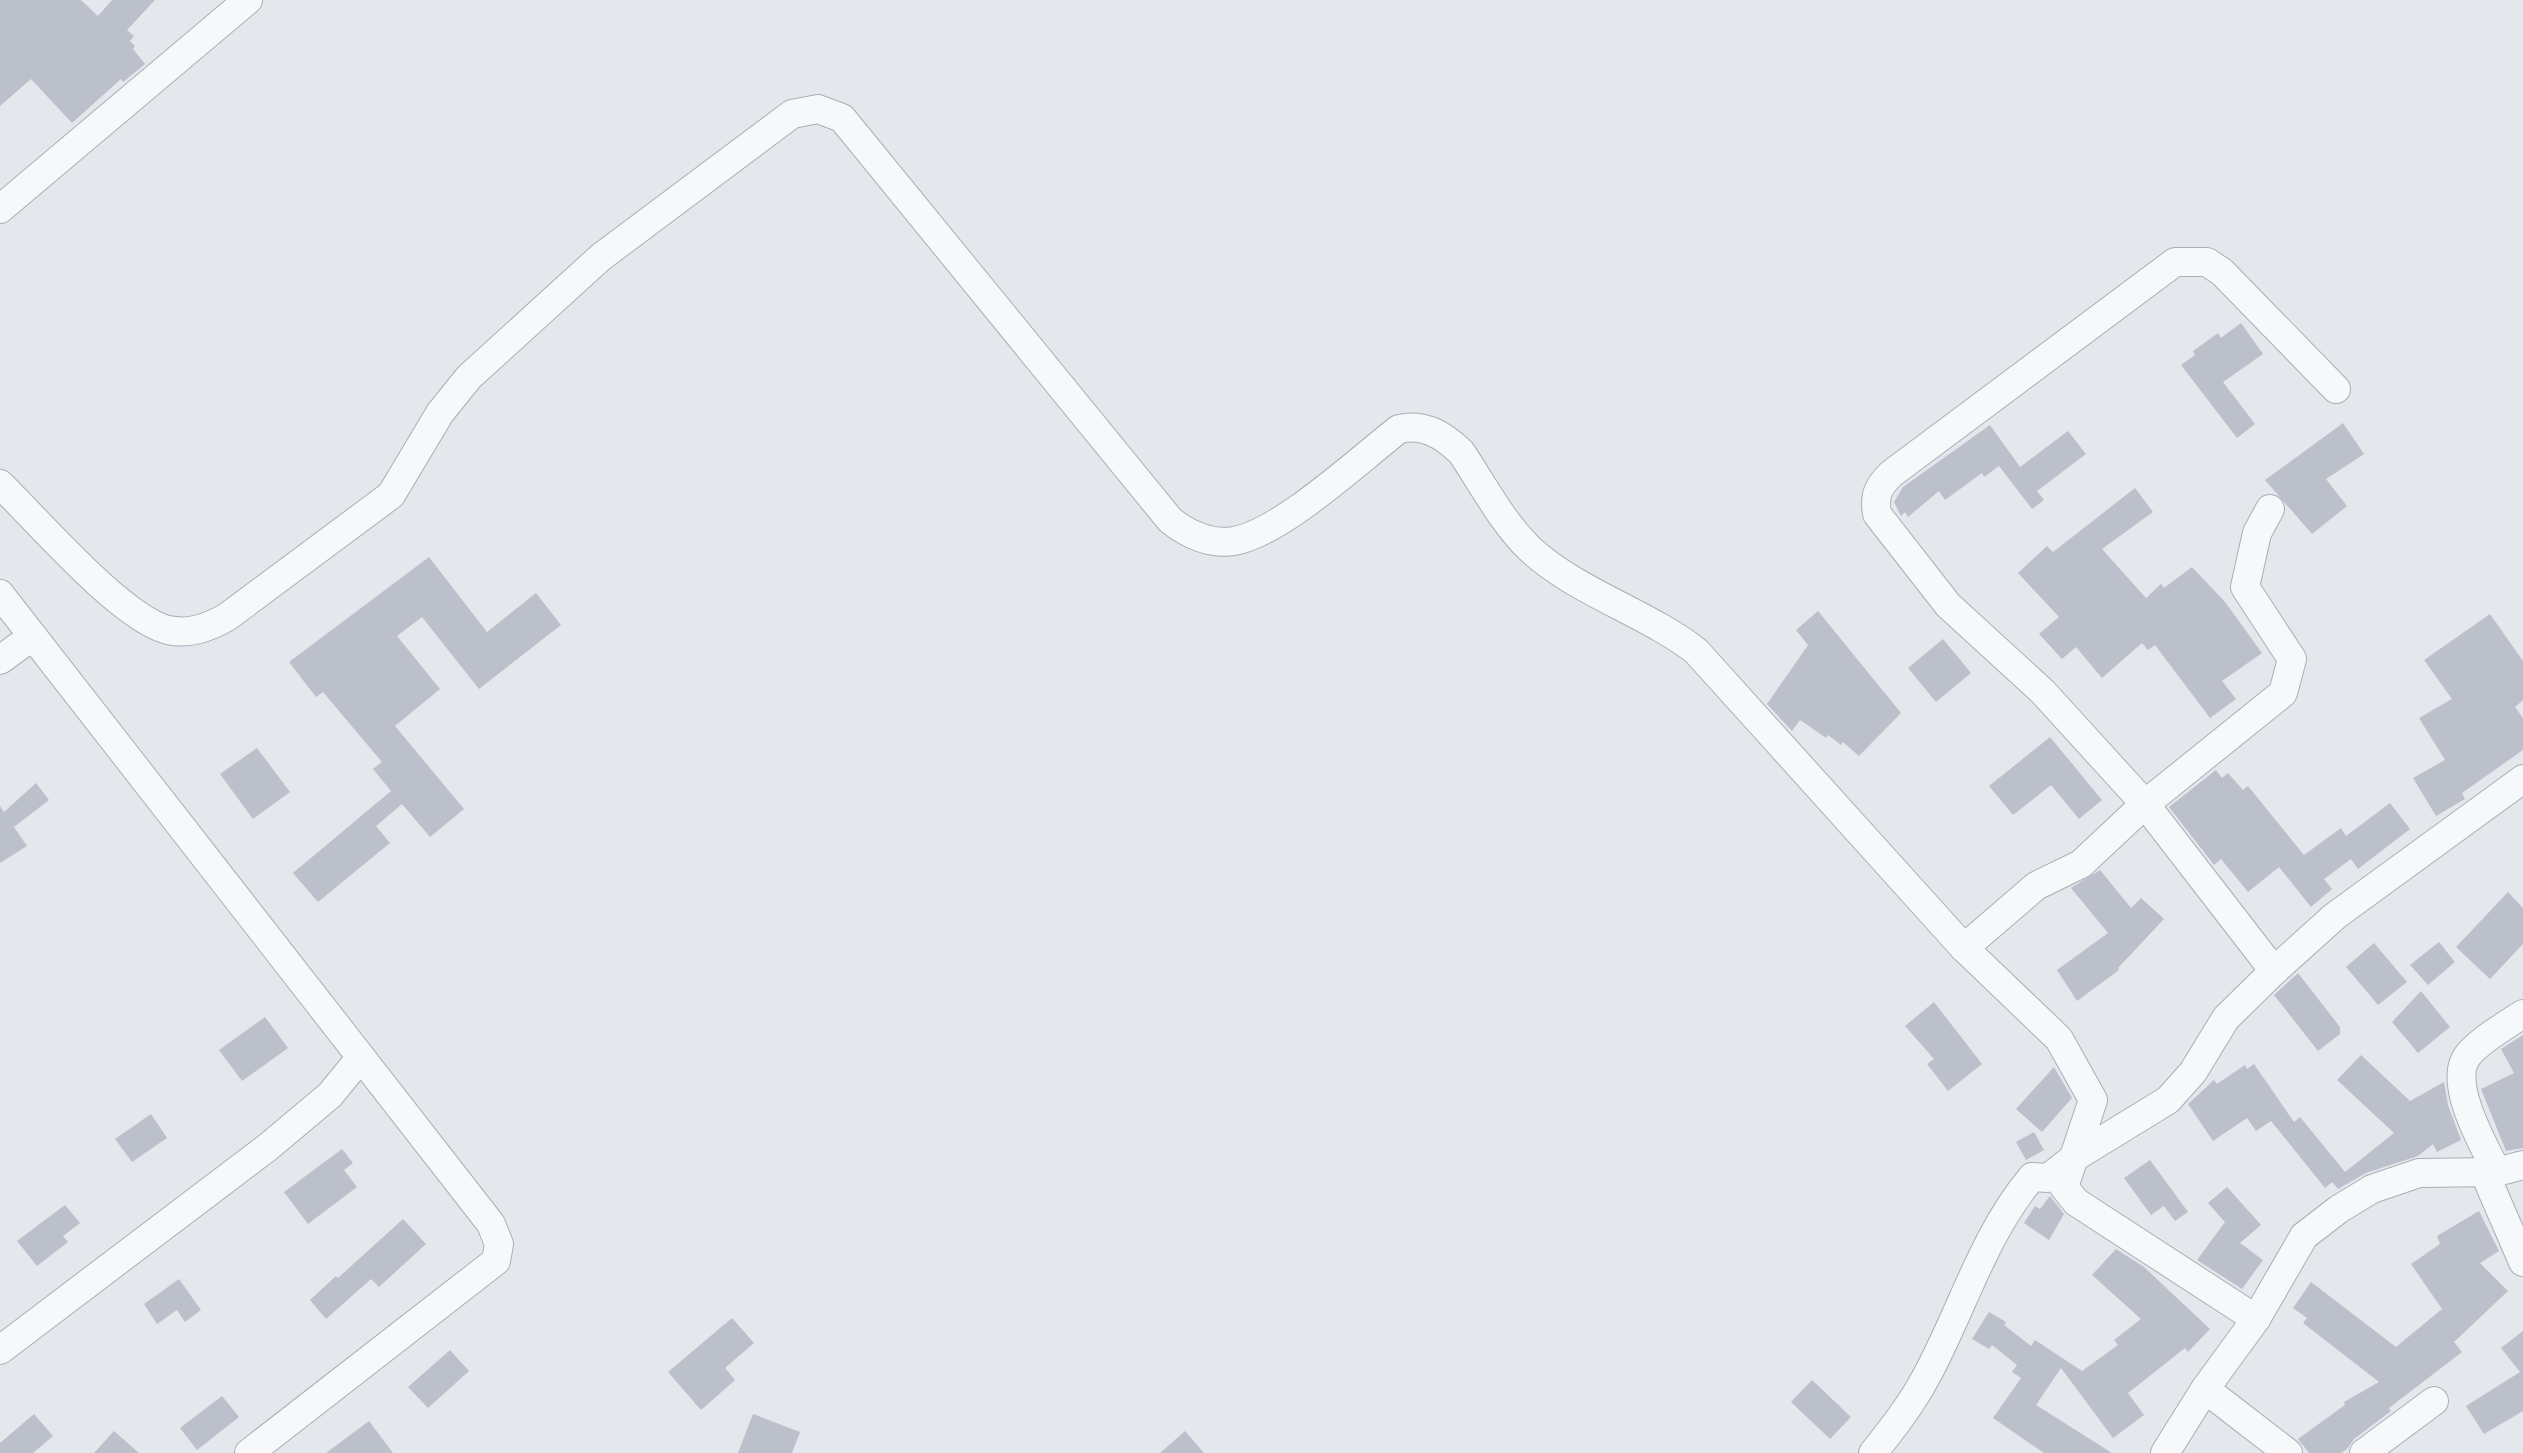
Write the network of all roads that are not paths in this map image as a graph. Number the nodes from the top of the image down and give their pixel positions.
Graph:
1 (248, 0) edge
2 (0, 209) edge
3 (2336, 389) dead end
4 (0, 484) edge
5 (2270, 509) dead end
6 (0, 594) edge
7 (33, 636) junction
8 (0, 660) edge
9 (2523, 779) edge
10 (2145, 804) junction
11 (1964, 948) junction
12 (2274, 971) junction
13 (2523, 1014) edge
14 (361, 1057) junction
15 (2075, 1157) junction
16 (2501, 1170) edge
17 (2056, 1182) junction
18 (2523, 1262) edge
19 (2256, 1319) junction
20 (0, 1350) edge
21 (2205, 1390) junction
22 (2434, 1401) dead end
23 (250, 1453) edge
24 (1872, 1453) edge
25 (2165, 1453) edge
26 (2288, 1453) edge
27 (2364, 1453) edge

1 - 2 street
3 - 10 street
4 - 11 street
5 - 10 street
6 - 7 street
7 - 8 street
7 - 14 street
9 - 12 street
10 - 11 street
10 - 12 street
11 - 15 street
12 - 15 street
13 - 16 street
14 - 20 street
14 - 23 street
15 - 17 street
16 - 18 street
16 - 19 street
17 - 19 street
17 - 24 street
19 - 21 street
21 - 25 street
21 - 26 street
22 - 27 street

